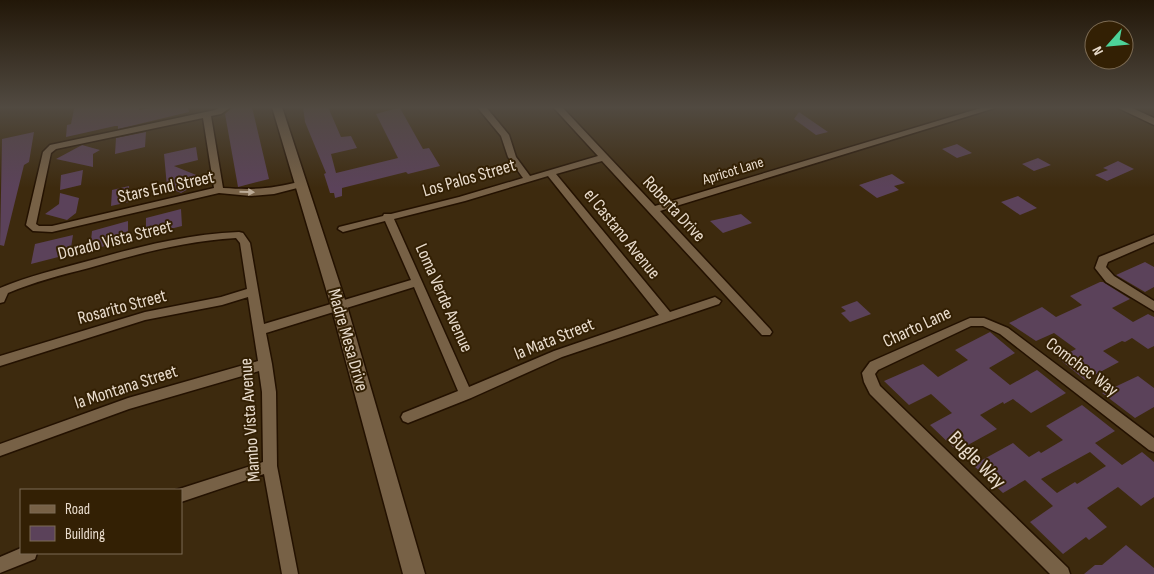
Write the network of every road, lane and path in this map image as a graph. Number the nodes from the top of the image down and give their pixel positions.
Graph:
1 (115, 134) edge
2 (210, 134) edge
3 (286, 134) edge
4 (504, 134) edge
5 (582, 134) edge
6 (905, 134) edge
7 (604, 157) junction
8 (550, 173) junction
9 (528, 179) junction
10 (302, 184) junction
11 (219, 190) junction
12 (653, 210) junction
13 (388, 216) junction
14 (343, 229) dead end
15 (239, 235) joint
16 (1154, 238) edge
17 (418, 282) junction
18 (254, 291) junction
19 (1, 295) edge
20 (715, 301) dead end
21 (339, 306) junction
22 (1154, 307) edge
23 (668, 318) junction
24 (984, 322) joint
25 (260, 330) junction
26 (766, 332) dead end
27 (0, 362) edge
28 (266, 364) junction
29 (868, 373) joint
30 (466, 394) junction
31 (408, 417) dead end
32 (1154, 446) edge
33 (0, 450) edge
34 (270, 466) junction
35 (182, 495) edge
36 (27, 554) edge
37 (0, 565) edge
38 (290, 574) edge
39 (414, 574) edge
40 (1062, 574) edge

1 - 11 street, Stars End Street
2 - 11 street
3 - 10 street, Madre Mesa Drive
4 - 9 street
5 - 7 street, Roberta Drive
6 - 12 street, Apricot Lane
7 - 8 street, Los Palos Street
7 - 12 street, Roberta Drive
8 - 9 street, Los Palos Street
8 - 23 street, el Castano Avenue
9 - 13 street, Los Palos Street
11 -> 10 street, Stars End Street
10 - 21 street, Madre Mesa Drive
12 - 26 street, Roberta Drive
13 - 14 street, Los Palos Street
13 - 17 street, Loma Verde Avenue
15 - 18 street, Mambo Vista Avenue
15 - 19 street, Dorado Vista Street
16 - 22 street
17 - 21 street
17 - 30 street, Loma Verde Avenue
18 - 25 street, Mambo Vista Avenue
18 - 27 street, Rosarito Street
20 - 23 street, la Mata Street
21 - 25 street
21 - 39 street, Madre Mesa Drive
23 - 30 street, la Mata Street
24 - 29 street, Charto Lane
24 - 32 street, Comchec Way
25 - 28 street, Mambo Vista Avenue
28 - 33 street, la Montana Street
28 - 34 street, Mambo Vista Avenue
29 - 40 street, Bugle Way
30 - 31 street, la Mata Street
34 - 35 street
34 - 38 street, Mambo Vista Avenue
36 - 37 street

